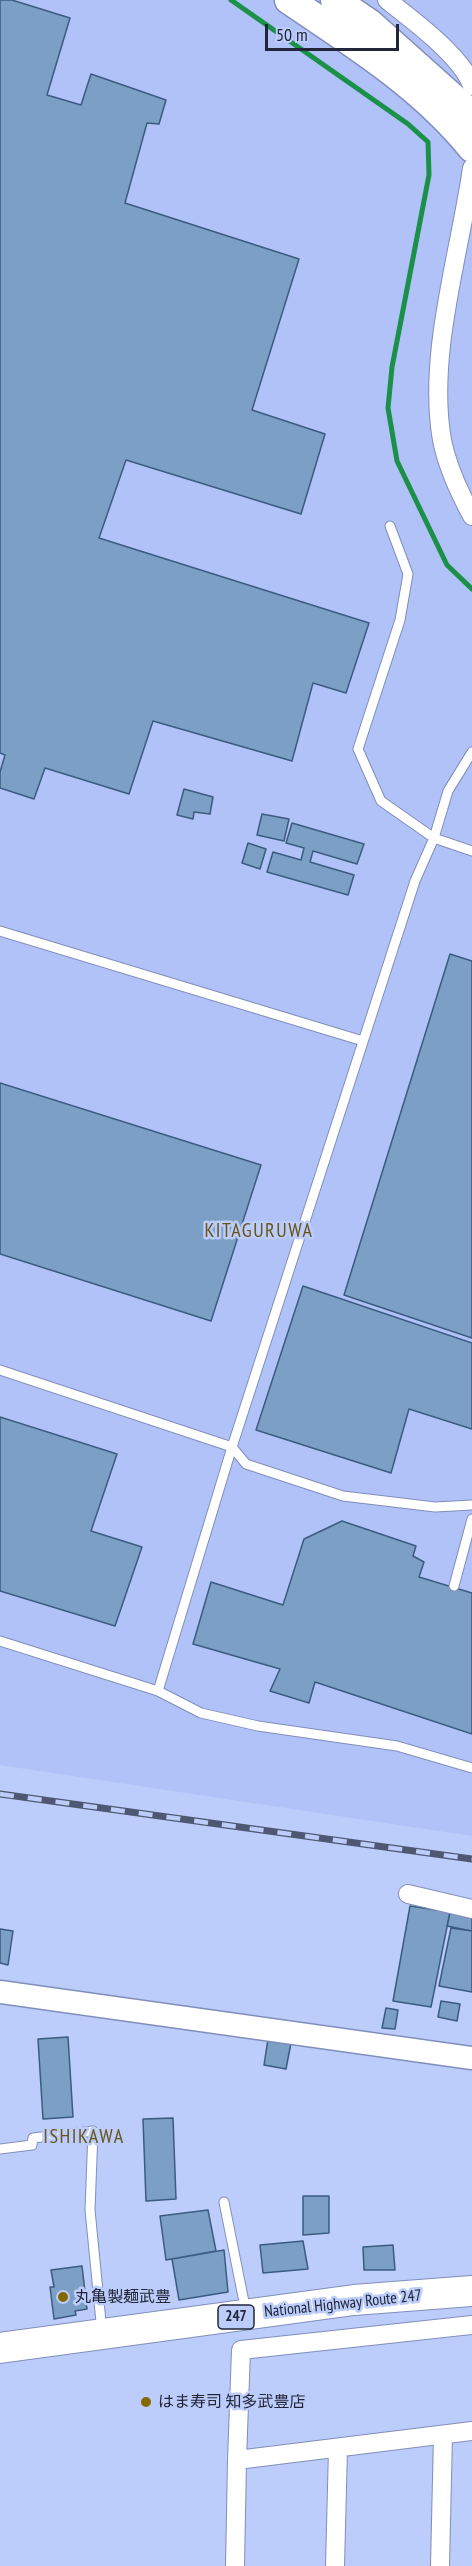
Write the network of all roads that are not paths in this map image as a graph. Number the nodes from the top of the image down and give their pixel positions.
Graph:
1 (290, 0) edge
2 (335, 0) edge
3 (387, 0) edge
4 (472, 86) edge
5 (472, 115) edge
6 (472, 148) edge
7 (472, 168) edge
8 (472, 516) edge
9 (390, 526) dead end
10 (472, 752) edge
11 (434, 838) junction
12 (472, 851) edge
13 (0, 930) edge
14 (363, 1041) junction
15 (0, 1370) edge
16 (232, 1447) junction
17 (472, 1504) edge
18 (472, 1519) edge
19 (454, 1586) dead end
20 (0, 1641) edge
21 (158, 1691) junction
22 (472, 1768) edge
23 (408, 1894) dead end
24 (472, 1909) edge
25 (0, 1992) edge
26 (472, 2058) edge
27 (0, 2149) edge
28 (224, 2202) dead end
29 (472, 2291) edge
30 (247, 2315) junction
31 (472, 2325) edge
32 (102, 2334) junction
33 (0, 2348) edge
34 (472, 2431) edge
35 (443, 2435) junction
36 (338, 2449) junction
37 (237, 2460) junction
38 (235, 2566) edge
39 (336, 2566) edge
40 (440, 2566) edge

1 - 6 main road
2 - 5 main road
3 - 4 street
7 - 8 street
9 - 11 lane
10 - 11 lane
11 - 12 lane
11 - 14 lane
13 - 14 lane
14 - 16 lane
15 - 16 lane
16 - 17 lane
16 - 21 lane
18 - 19 lane
20 - 21 lane
21 - 22 lane
23 - 24 street
25 - 26 street
27 - 32 lane
28 - 30 lane
29 - 30 highway, National Highway Route 247 / 247
30 - 32 highway, National Highway Route 247 / 247
31 - 37 street
32 - 33 highway, National Highway Route 247 / 247
34 - 35 street
35 - 36 street
35 - 40 street
36 - 37 street
36 - 39 street
37 - 38 street

